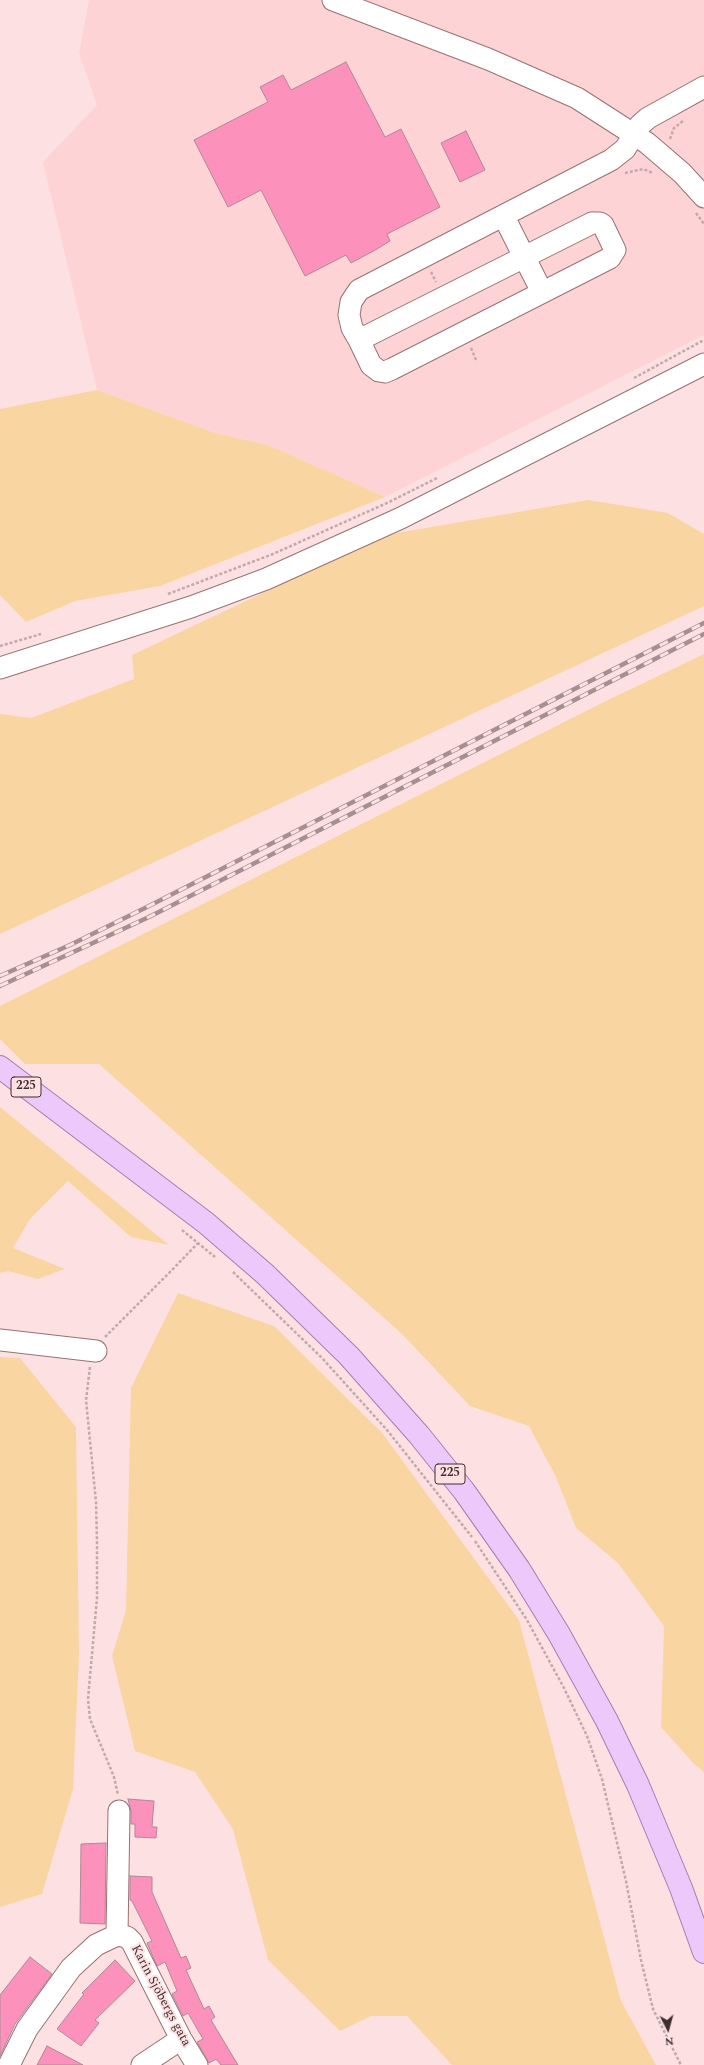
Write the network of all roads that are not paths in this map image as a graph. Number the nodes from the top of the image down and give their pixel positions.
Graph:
1 (333, 0) edge
2 (704, 87) edge
3 (635, 133) junction
4 (698, 203) edge
5 (504, 217) junction
6 (524, 257) junction
7 (542, 292) junction
8 (359, 340) junction
9 (704, 364) edge
10 (6, 665) edge
11 (0, 1067) edge
12 (0, 1340) edge
13 (96, 1350) road end
14 (119, 1811) road end
15 (117, 1935) junction
16 (704, 1952) edge
17 (181, 2039) junction
18 (9, 2065) edge
19 (142, 2065) edge
20 (197, 2065) edge

1 - 3 street
2 - 3 street
3 - 4 street
3 - 5 street
5 - 6 street
5 - 8 street
6 - 7 street
6 - 7 street
6 - 8 street
7 - 8 street
9 - 10 street
11 - 16 main road, 225
12 - 13 street
14 - 15 street
15 - 17 street, Karin Sjöbergs gata
15 - 18 street
17 - 19 street
17 - 20 street, Karin Sjöbergs gata

